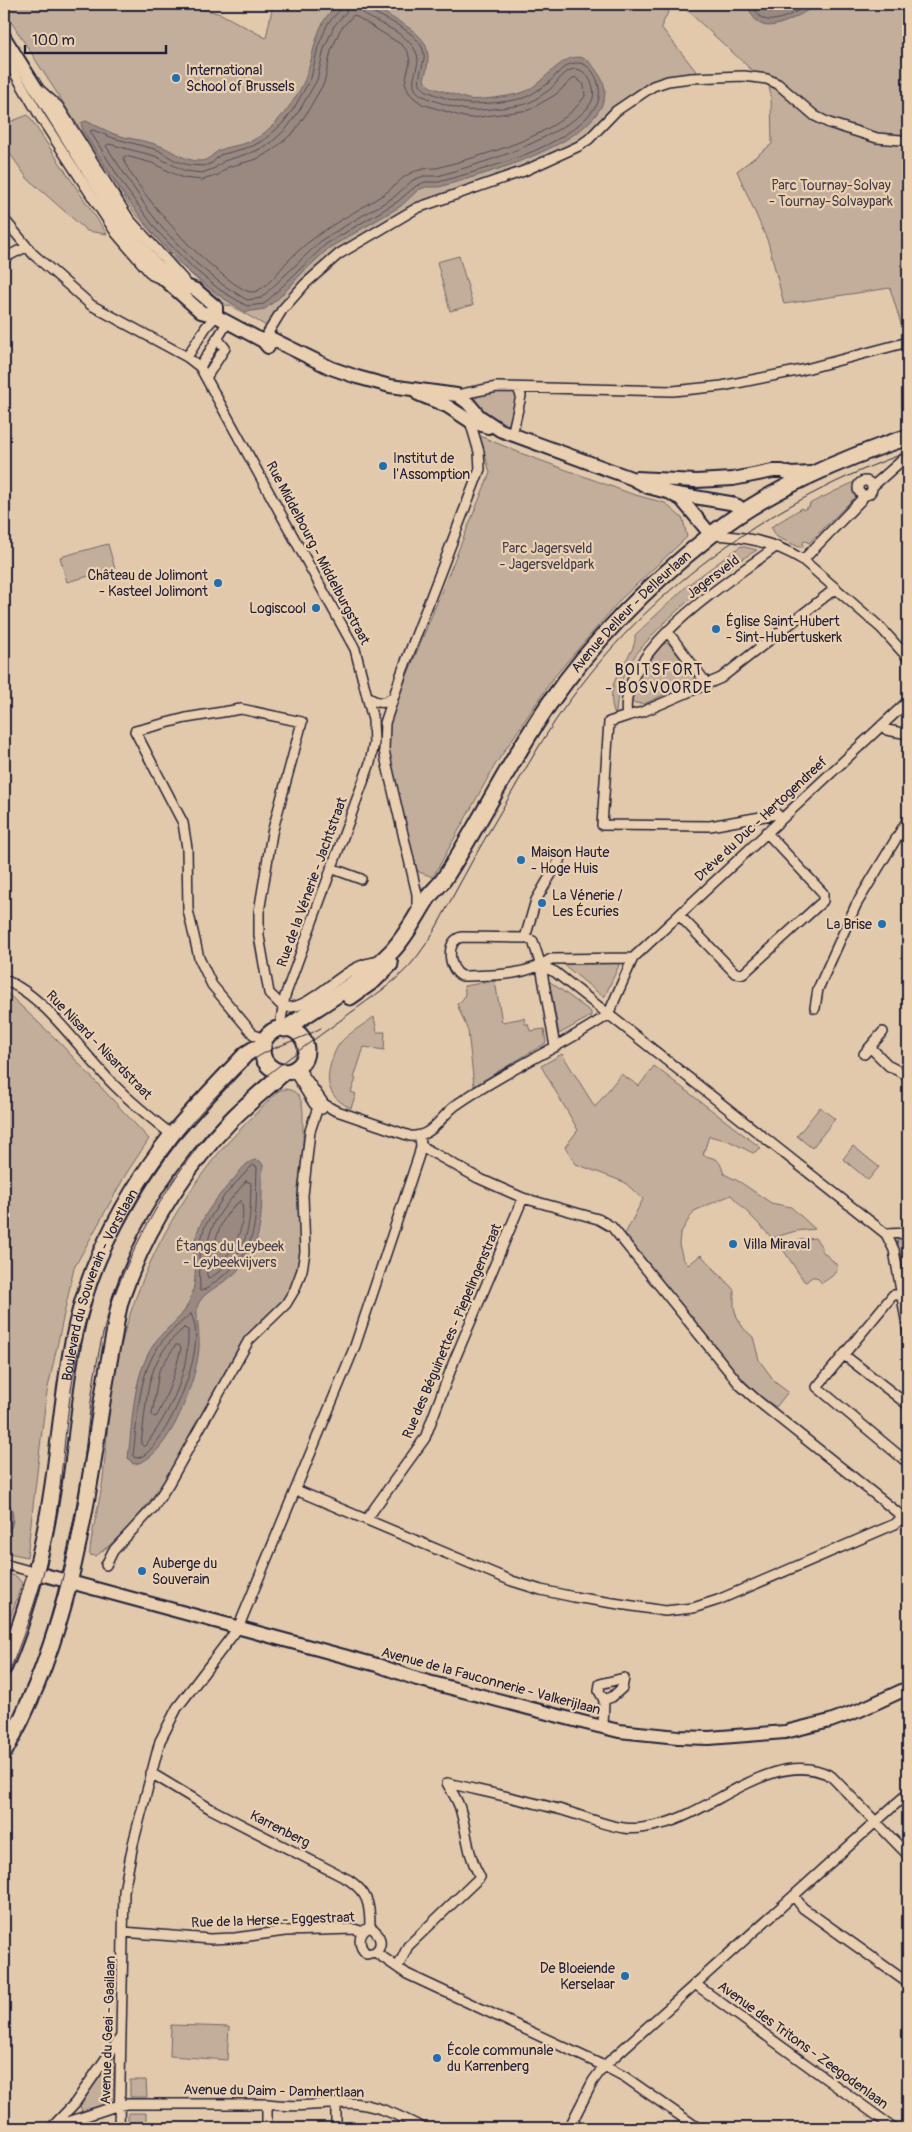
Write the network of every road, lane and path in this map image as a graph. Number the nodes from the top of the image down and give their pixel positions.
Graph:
1 (4, 37) edge
2 (4, 55) edge
3 (35, 86) junction
4 (902, 140) dead end
5 (4, 219) edge
6 (26, 247) junction
7 (4, 258) edge
8 (158, 267) junction
9 (165, 281) junction
10 (184, 284) junction
11 (216, 316) junction
12 (227, 322) junction
13 (217, 338) junction
14 (263, 341) junction
15 (908, 342) edge
16 (188, 357) junction
17 (200, 366) junction
18 (207, 376) junction
19 (390, 386) junction
20 (518, 388) junction
21 (454, 395) junction
22 (470, 421) junction
23 (506, 432) junction
24 (908, 437) edge
25 (908, 455) edge
26 (818, 473) junction
27 (631, 478) junction
28 (671, 493) junction
29 (743, 513) junction
30 (711, 535) junction
31 (777, 546) junction
32 (803, 560) junction
33 (836, 588) junction
34 (668, 632) junction
35 (908, 658) edge
36 (707, 684) junction
37 (368, 697) junction
38 (392, 698) junction
39 (908, 701) edge
40 (627, 716) junction
41 (882, 725) junction
42 (908, 734) edge
43 (370, 763) junction
44 (387, 765) junction
45 (781, 818) junction
46 (908, 819) edge
47 (766, 832) junction
48 (562, 856) dead end
49 (331, 868) junction
50 (361, 879) dead end
51 (442, 882) junction
52 (679, 915) junction
53 (417, 918) junction
54 (521, 938) junction
55 (633, 958) junction
56 (381, 962) junction
57 (541, 966) junction
58 (4, 980) edge
59 (283, 1007) junction
60 (815, 1008) dead end
61 (608, 1015) junction
62 (291, 1031) junction
63 (883, 1032) dead end
64 (264, 1044) junction
65 (555, 1047) junction
66 (292, 1070) junction
67 (908, 1076) edge
68 (319, 1104) junction
69 (172, 1135) junction
70 (420, 1136) junction
71 (421, 1146) junction
72 (523, 1198) junction
73 (908, 1233) edge
74 (886, 1234) junction
75 (904, 1278) edge
76 (902, 1294) junction
77 (908, 1332) edge
78 (844, 1354) junction
79 (908, 1406) edge
80 (908, 1463) edge
81 (296, 1490) junction
82 (366, 1520) junction
83 (906, 1521) edge
84 (4, 1564) edge
85 (106, 1564) dead end
86 (36, 1573) junction
87 (69, 1581) junction
88 (238, 1628) junction
89 (4, 1667) edge
90 (908, 1688) edge
91 (604, 1700) dead end
92 (603, 1727) junction
93 (4, 1752) edge
94 (150, 1773) junction
95 (908, 1793) edge
96 (876, 1822) junction
97 (908, 1855) edge
98 (794, 1896) junction
99 (366, 1930) junction
100 (124, 1932) junction
101 (375, 1952) junction
102 (398, 1967) junction
103 (908, 1983) edge
104 (695, 1984) junction
105 (120, 2038) junction
106 (604, 2066) junction
107 (267, 2104) junction
108 (336, 2104) junction
109 (119, 2105) junction
110 (51, 2127) edge
111 (119, 2128) edge
112 (267, 2128) edge
113 (336, 2128) edge
114 (423, 2128) edge
115 (569, 2128) edge
116 (698, 2128) edge
117 (894, 2128) edge

1 - 3 main road
2 - 9 street
3 - 8 main road
3 - 10 street
4 - 14 street
5 - 6 street, Rue Middelbourg - Middelburgstraat
6 - 7 street
6 - 16 street, Rue Middelbourg - Middelburgstraat
8 - 9 main road
8 - 10 main road
9 - 11 main road
10 - 11 main road
11 - 12 main road
11 - 16 street
12 - 13 street
12 - 14 main road
13 - 17 street
13 - 18 street
14 - 19 main road
15 - 20 street
16 - 17 street, Rue Middelbourg - Middelburgstraat
17 - 18 street, Rue Middelbourg - Middelburgstraat
18 - 37 street, Rue Middelbourg - Middelburgstraat
19 - 21 main road
19 - 22 main road
20 - 21 street
20 - 23 street
21 - 23 main road
22 - 23 main road
22 - 38 street
23 - 27 main road
24 - 26 main road, Avenue Delleur - Delleurlaan
25 - 32 street
26 - 27 main road
26 - 29 main road, Avenue Delleur - Delleurlaan
27 - 28 main road
28 - 29 main road
28 - 30 main road
29 - 30 main road, Avenue Delleur - Delleurlaan
30 - 31 street
30 - 51 main road, Avenue Delleur - Delleurlaan
31 - 32 street
31 - 34 street, Jagersveld
32 - 33 street
33 - 35 street
33 - 36 street
34 - 36 street
34 - 40 street, Jagersveld
36 - 40 street
37 - 38 street
37 - 43 street, Rue Middelbourg - Middelburgstraat
38 - 44 street
39 - 41 street, Drève du Duc - Hertogendreef
40 - 45 street
41 - 42 street
41 - 45 street, Drève du Duc - Hertogendreef
43 - 44 street
43 - 49 street, Rue de la Vénerie - Jachtstraat
44 - 53 street
45 - 47 street, Drève du Duc - Hertogendreef
46 - 60 street
47 - 52 street, Drève du Duc - Hertogendreef
47 - 52 street
48 - 54 street
49 - 50 street
49 - 59 street, Rue de la Vénerie - Jachtstraat
51 - 53 main road
51 - 62 main road
52 - 55 street, Drève du Duc - Hertogendreef
53 - 56 main road
54 - 57 street
54 - 57 street
55 - 57 street
55 - 61 street, Drève du Duc - Hertogendreef
56 - 59 street
56 - 62 main road
57 - 61 street
57 - 65 street
58 - 69 street, Rue Nisard - Nisardstraat
59 - 62 street, Rue de la Vénerie - Jachtstraat
59 - 64 street
61 - 65 street
61 - 74 street
62 - 64 main road
62 - 66 main road
63 - 67 street
64 - 66 main road
64 - 69 main road, Boulevard du Souverain - Vorstlaan
65 - 70 street
66 - 68 street
66 - 87 main road, Boulevard du Souverain - Vorstlaan
68 - 70 street
68 - 85 street
69 - 86 main road, Boulevard du Souverain - Vorstlaan
70 - 71 street
71 - 72 street
71 - 81 street, Avenue du Geai - Gaailaan
72 - 82 street, Rue des Béguinettes - Piepelingenstraat
72 - 83 street
73 - 74 street
74 - 75 street
75 - 76 street
76 - 77 street
76 - 78 street
78 - 79 street
78 - 80 street
81 - 82 street
81 - 88 street, Avenue du Geai - Gaailaan
82 - 83 street
84 - 86 street
86 - 87 main road
86 - 89 main road, Boulevard du Souverain - Vorstlaan
87 - 88 main road, Avenue de la Fauconnerie - Valkerijlaan
87 - 93 main road, Boulevard du Souverain - Vorstlaan
88 - 92 main road, Avenue de la Fauconnerie - Valkerijlaan
88 - 94 street, Avenue du Geai - Gaailaan
90 - 92 main road, Avenue de la Fauconnerie - Valkerijlaan
91 - 92 street
94 - 99 street, Karrenberg
94 - 100 street, Avenue du Geai - Gaailaan
95 - 96 street
96 - 97 street
96 - 98 street
96 - 102 street
98 - 103 street
98 - 104 street
99 - 100 street, Rue de la Herse - Eggestraat
99 - 101 street
99 - 101 street
100 - 105 street, Avenue du Geai - Gaailaan
101 - 102 street
102 - 106 street
104 - 106 street
104 - 117 street, Avenue des Tritons - Zeegodenlaan
105 - 109 street, Avenue du Geai - Gaailaan
105 - 110 street
106 - 115 street
106 - 116 street
107 - 108 street, Avenue du Daim - Damhertlaan
107 - 109 street, Avenue du Daim - Damhertlaan
107 - 112 street
108 - 113 street
108 - 114 street, Avenue du Daim - Damhertlaan
109 - 110 street, Avenue du Daim - Damhertlaan
109 - 111 street, Avenue du Geai - Gaailaan

